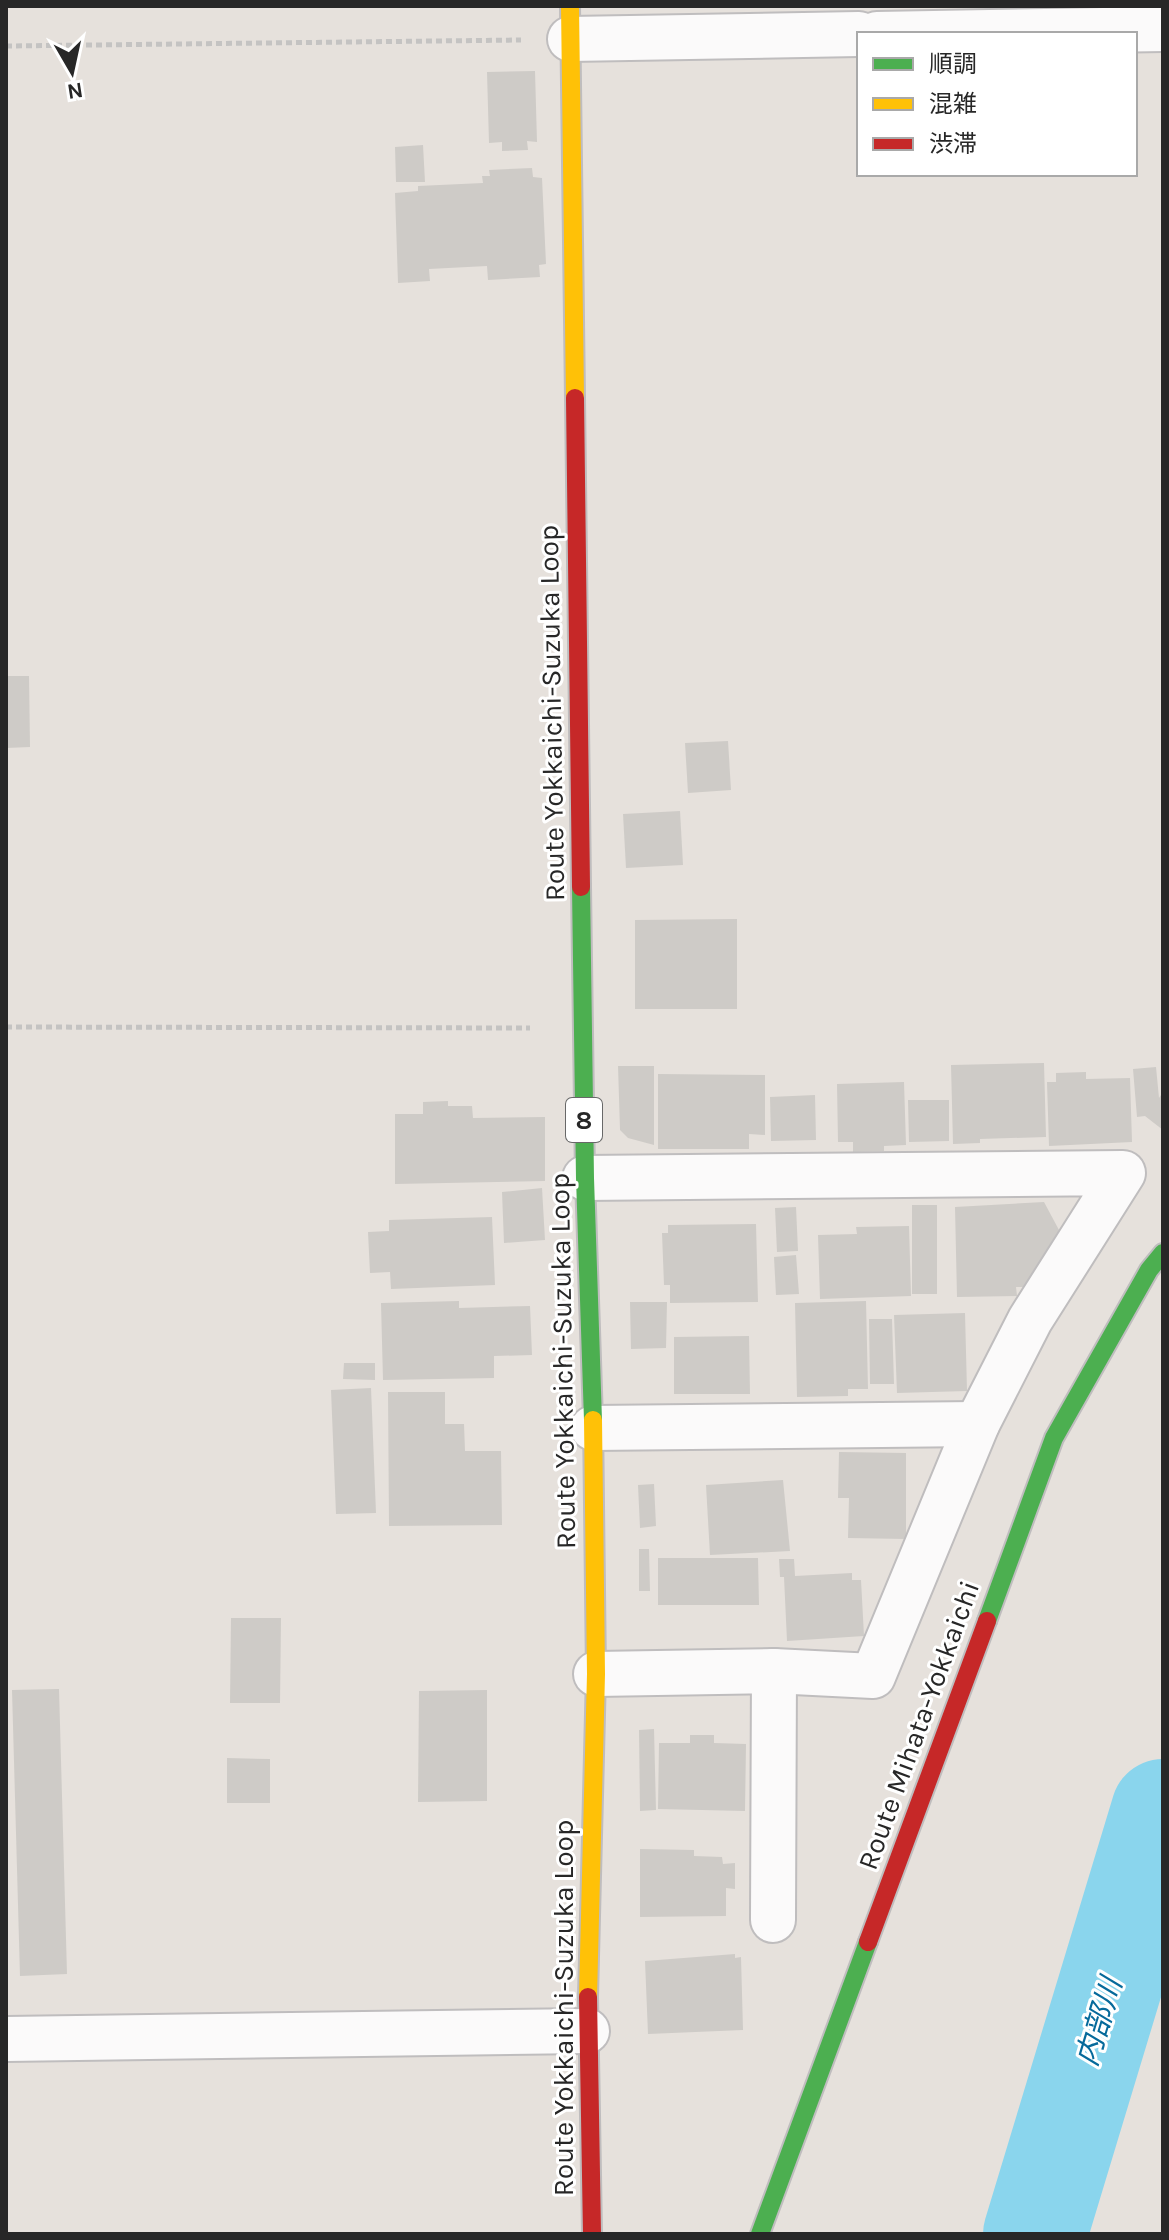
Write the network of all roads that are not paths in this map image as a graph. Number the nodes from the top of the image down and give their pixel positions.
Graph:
1 (570, 22) edge
2 (1163, 29) edge
3 (991, 32) edge
4 (857, 34) edge
5 (585, 1178) junction
6 (1163, 1253) edge
7 (977, 1424) junction
8 (593, 1428) junction
9 (774, 1671) junction
10 (596, 1674) junction
11 (773, 1920) dead end
12 (587, 2031) junction
13 (6, 2039) edge
14 (592, 2234) edge
15 (760, 2234) edge

1 - 4 street
1 - 5 main road, Route Yokkaichi-Suzuka Loop / 8
2 - 3 street
5 - 7 street
5 - 8 main road, Route Yokkaichi-Suzuka Loop / 8
6 - 15 main road, Route Mihata-Yokkaichi
7 - 8 street
7 - 9 street
8 - 10 main road, Route Yokkaichi-Suzuka Loop / 8
9 - 10 street
9 - 11 street
10 - 12 main road, Route Yokkaichi-Suzuka Loop / 8
12 - 13 street
12 - 14 main road, Route Yokkaichi-Suzuka Loop / 8

